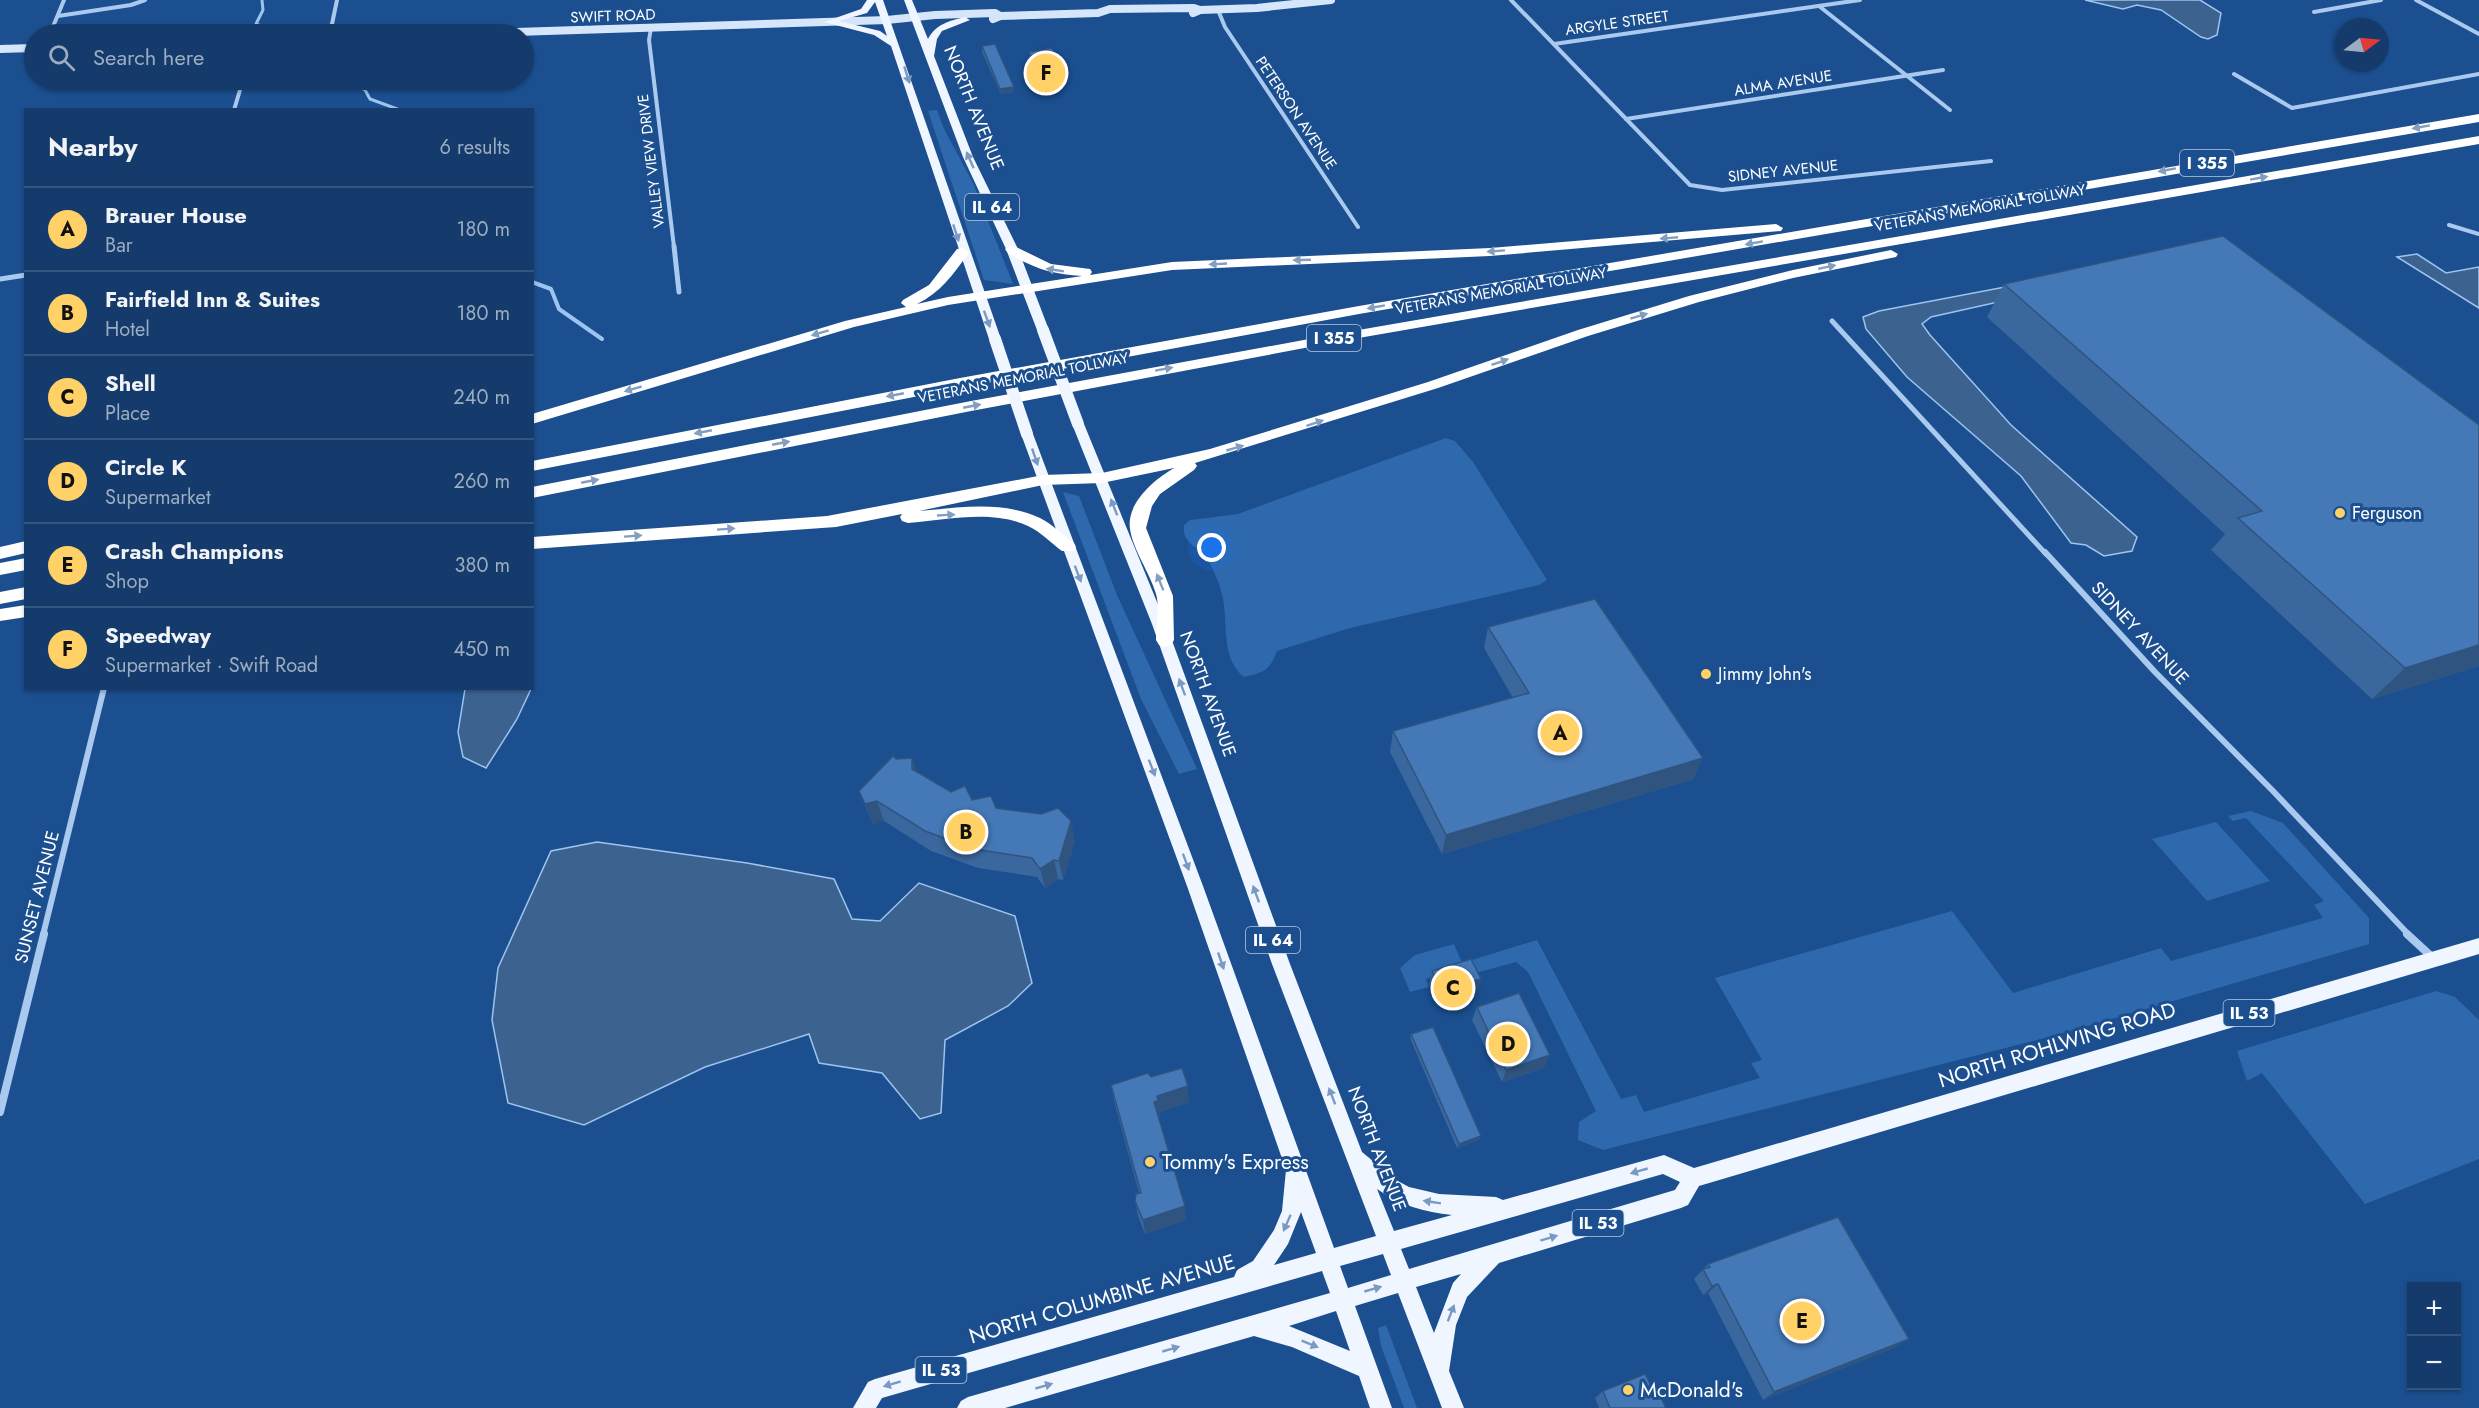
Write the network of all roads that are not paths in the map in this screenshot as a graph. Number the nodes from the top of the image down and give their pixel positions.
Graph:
1 (64, 0) edge
2 (145, 0) edge
3 (337, 0) edge
4 (872, 0) edge
5 (879, 0) edge
6 (908, 0) edge
7 (1331, 0) edge
8 (1511, 0) edge
9 (1860, 0) edge
10 (2381, 0) edge
11 (2416, 0) edge
12 (1819, 6) junction
13 (1218, 10) junction
14 (2314, 12) dead end
15 (58, 16) junction
16 (1000, 16) junction
17 (915, 19) junction
18 (887, 20) junction
19 (964, 20) junction
20 (829, 22) junction
21 (54, 24) edge
22 (332, 24) edge
23 (651, 28) junction
24 (534, 32) edge
25 (2479, 34) edge
26 (1554, 44) junction
27 (896, 45) junction
28 (24, 48) edge
29 (0, 49) edge
30 (932, 63) junction
31 (1943, 70) dead end
32 (2234, 74) dead end
33 (2479, 74) edge
34 (1907, 76) junction
35 (240, 90) edge
36 (235, 108) edge
37 (1950, 110) dead end
38 (2479, 117) edge
39 (1626, 119) junction
40 (2479, 140) edge
41 (1991, 161) dead end
42 (2139, 199) junction
43 (1936, 212) junction
44 (2449, 225) dead end
45 (1358, 228) dead end
46 (2479, 234) edge
47 (1012, 249) junction
48 (962, 252) junction
49 (1135, 271) junction
50 (24, 275) edge
51 (0, 279) edge
52 (1029, 290) junction
53 (680, 292) dead end
54 (979, 298) junction
55 (1832, 321) dead end
56 (850, 324) junction
57 (534, 418) edge
58 (1212, 454) junction
59 (534, 466) edge
60 (1102, 478) junction
61 (1043, 480) junction
62 (534, 493) edge
63 (825, 522) junction
64 (534, 543) edge
65 (24, 547) edge
66 (1068, 547) junction
67 (0, 553) edge
68 (24, 564) edge
69 (0, 569) edge
70 (24, 593) edge
71 (0, 598) edge
72 (24, 611) edge
73 (0, 615) edge
74 (1165, 640) junction
75 (104, 690) edge
76 (2479, 946) edge
77 (2435, 959) junction
78 (0, 1112) edge
79 (1353, 1151) junction
80 (1295, 1166) junction
81 (1693, 1179) junction
82 (1511, 1208) junction
83 (1389, 1242) junction
84 (1493, 1254) junction
85 (1329, 1258) junction
86 (1404, 1280) junction
87 (1219, 1291) junction
88 (1343, 1298) junction
89 (1254, 1326) junction
90 (1367, 1369) junction
91 (1439, 1370) junction
92 (864, 1408) edge
93 (968, 1408) edge
94 (1381, 1408) edge
95 (1453, 1408) edge

1 - 15 street
2 - 15 street
3 - 22 street
4 - 20 main road
5 - 18 main road, IL 64
6 - 17 main road, NORTH AVENUE / IL 64
7 - 13 street, SWIFT ROAD
8 - 26 street, SIDNEY AVENUE
9 - 12 street, ARGYLE STREET
10 - 14 street
11 - 25 street
12 - 26 street, ARGYLE STREET
12 - 34 street
13 - 16 street, SWIFT ROAD
13 - 45 street, PETERSON AVENUE
15 - 21 street
16 - 17 street, SWIFT ROAD
16 - 19 street, SWIFT ROAD
17 - 18 street, SWIFT ROAD
17 - 19 street, SWIFT ROAD
17 - 30 main road, NORTH AVENUE / IL 64
18 - 20 street, SWIFT ROAD
18 - 27 main road, IL 64
19 - 30 main road
20 - 23 street, SWIFT ROAD
20 - 27 main road
23 - 24 street, SWIFT ROAD
23 - 53 street, VALLEY VIEW DRIVE
26 - 39 street, SIDNEY AVENUE
27 -> 48 main road, IL 64
28 - 29 street
47 -> 30 main road, NORTH AVENUE / IL 64
31 - 34 street, ALMA AVENUE
32 - 33 street
34 - 37 street
34 - 39 street, ALMA AVENUE
35 - 36 street
38 -> 43 highway, VETERANS MEMORIAL TOLLWAY / I 355
39 - 41 street, SIDNEY AVENUE
42 -> 40 highway, VETERANS MEMORIAL TOLLWAY / I 355
58 -> 42 highway
62 -> 42 highway, VETERANS MEMORIAL TOLLWAY / I 355
43 -> 49 highway
43 -> 59 highway, VETERANS MEMORIAL TOLLWAY / I 355
44 - 46 street
49 -> 47 highway
47 - 52 main road, NORTH AVENUE / IL 64
48 - 54 main road, IL 64
48 - 56 highway
49 - 52 highway
50 - 51 street
52 - 54 highway
52 - 60 main road, NORTH AVENUE / IL 64, bridge
54 - 56 highway
54 -> 61 main road, IL 64, bridge
55 - 77 street, SIDNEY AVENUE
56 -> 57 highway
58 - 60 highway
74 -> 58 highway
60 - 61 highway
74 -> 60 main road, NORTH AVENUE / IL 64
61 - 63 highway
61 - 66 main road, IL 64
64 -> 63 highway
63 -> 66 highway
65 - 67 highway
66 -> 80 main road, IL 64
68 - 69 highway
70 - 71 highway
72 - 73 highway
79 -> 74 main road, NORTH AVENUE / IL 64
75 - 78 street, SUNSET AVENUE
76 - 77 main road, IL 53
77 - 81 main road, NORTH ROHLWING ROAD / IL 53
82 -> 79 main road
79 - 83 main road, NORTH AVENUE / IL 64
80 - 85 main road, IL 64
80 -> 87 main road
81 -> 82 main road, IL 53
84 -> 81 main road, IL 53
82 - 83 main road, IL 53
83 - 85 main road, IL 53
83 - 86 main road, NORTH AVENUE / IL 64
84 - 86 main road, IL 53
91 -> 84 main road
85 - 87 main road, NORTH COLUMBINE AVENUE / IL 53
85 - 88 main road, IL 64
88 -> 86 main road, IL 53
86 - 91 main road, NORTH AVENUE / IL 64
87 -> 92 main road, NORTH COLUMBINE AVENUE / IL 53
88 - 89 main road, IL 53
88 - 90 main road, IL 64
89 -> 90 main road
93 -> 89 main road, IL 53
90 - 94 main road, IL 64
91 - 95 main road, NORTH AVENUE / IL 64

